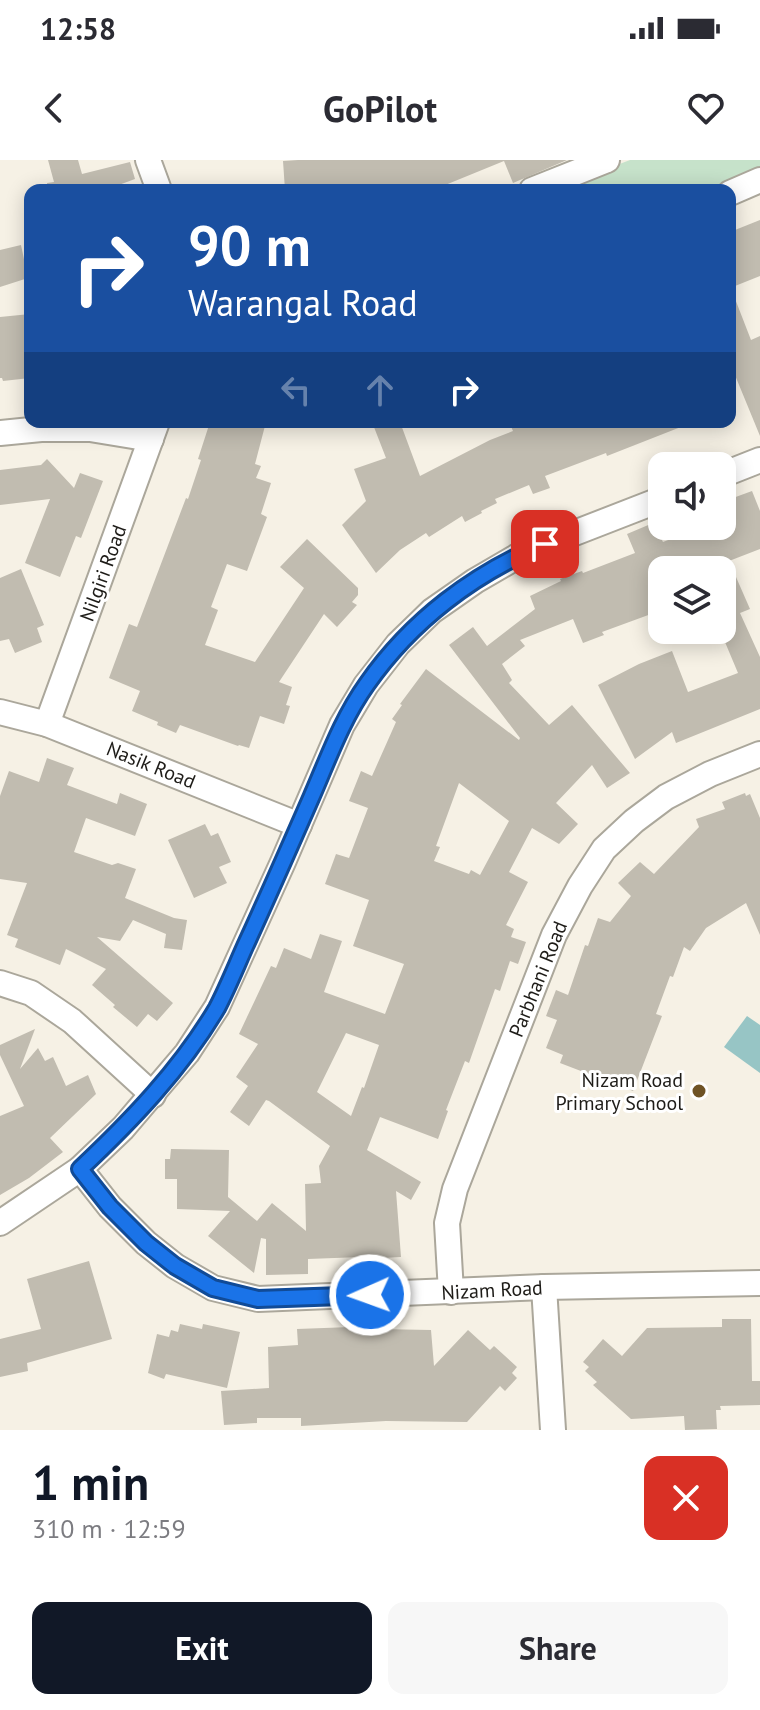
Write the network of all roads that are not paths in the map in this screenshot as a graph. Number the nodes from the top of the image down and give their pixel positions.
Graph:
1 (148, 160) edge
2 (607, 160) edge
3 (760, 180) edge
4 (157, 184) edge
5 (547, 184) edge
6 (736, 190) edge
7 (154, 431) edge
8 (0, 433) edge
9 (760, 460) edge
10 (736, 469) edge
11 (648, 504) edge
12 (0, 712) edge
13 (47, 724) junction
14 (760, 754) edge
15 (299, 825) junction
16 (0, 983) edge
17 (153, 1095) junction
18 (80, 1169) junction
19 (0, 1223) edge
20 (760, 1283) edge
21 (544, 1287) junction
22 (451, 1292) junction
23 (553, 1430) edge

1 - 4 street
2 - 5 street
3 - 6 street
7 - 8 street
7 - 13 street, Nilgiri Road
9 - 10 street
11 - 15 street
12 - 13 street, Nasik Road
13 - 15 street, Nasik Road
14 - 22 street, Parbhani Road
15 - 17 street
16 - 17 street
17 - 18 street
18 - 19 street
18 - 22 street, Nizam Road
20 - 21 street, Nizam Road
21 - 22 street, Nizam Road
21 - 23 street

